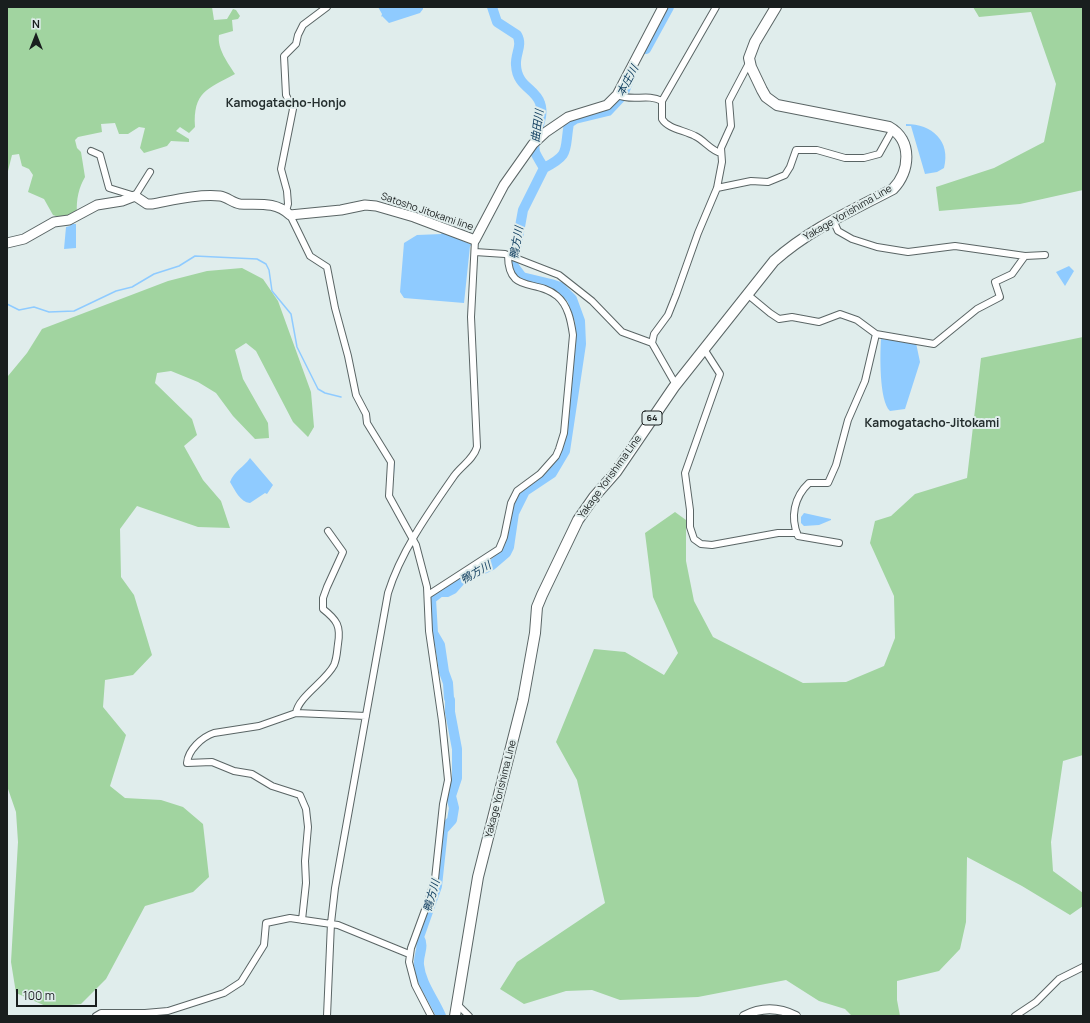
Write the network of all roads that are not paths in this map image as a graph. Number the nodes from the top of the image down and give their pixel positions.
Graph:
1 (327, 7) edge
2 (663, 7) edge
3 (716, 7) edge
4 (776, 7) edge
5 (749, 63) junction
6 (618, 96) junction
7 (662, 101) junction
8 (893, 129) junction
9 (91, 151) dead end
10 (721, 153) junction
11 (150, 172) dead end
12 (717, 188) junction
13 (135, 196) junction
14 (288, 213) junction
15 (832, 220) junction
16 (475, 240) junction
17 (7, 243) edge
18 (475, 252) junction
19 (1045, 255) dead end
20 (510, 256) junction
21 (1026, 256) junction
22 (747, 294) junction
23 (876, 334) junction
24 (652, 343) junction
25 (704, 349) junction
26 (676, 385) junction
27 (328, 531) dead end
28 (797, 533) junction
29 (414, 537) junction
30 (839, 543) dead end
31 (430, 594) junction
32 (296, 714) junction
33 (366, 716) junction
34 (302, 920) junction
35 (331, 923) junction
36 (409, 954) junction
37 (1083, 967) edge
38 (456, 1002) junction
39 (168, 1013) edge
40 (96, 1016) edge
41 (327, 1016) edge
42 (430, 1016) edge
43 (455, 1016) edge
44 (469, 1016) edge
45 (744, 1016) edge
46 (796, 1016) edge
47 (1015, 1016) edge

1 - 14 street
2 - 6 main road, Satosho Jitokami line
3 - 7 street
4 - 5 main road
5 - 8 main road
5 - 10 street
6 - 7 street
6 - 16 main road, Satosho Jitokami line
7 - 10 street
8 - 12 street
8 - 15 main road, Yakage Yorishima Line / 64
9 - 13 street
10 - 12 street
11 - 13 street
12 - 24 street
13 - 14 main road, Satosho Jitokami line
13 - 17 main road
14 - 16 main road, Satosho Jitokami line
14 - 29 street
15 - 21 street
15 - 22 main road, Yakage Yorishima Line / 64
16 - 18 street
18 - 20 street
18 - 29 street
19 - 21 street
20 - 24 street
20 - 31 street
21 - 23 street
22 - 23 street
22 - 25 main road, Yakage Yorishima Line / 64
23 - 28 street
24 - 26 street
25 - 26 main road, Yakage Yorishima Line / 64
25 - 28 street
26 - 38 main road, Yakage Yorishima Line / 64
27 - 32 street
28 - 30 street
29 - 31 street
29 - 33 street
31 - 36 street
32 - 33 street
32 - 34 street
33 - 35 street
34 - 35 street
34 - 39 street
35 - 36 street
35 - 41 street
36 - 42 street
37 - 47 street
38 - 43 main road, Yakage Yorishima Line / 64
38 - 44 street
39 - 40 street
45 - 46 street

